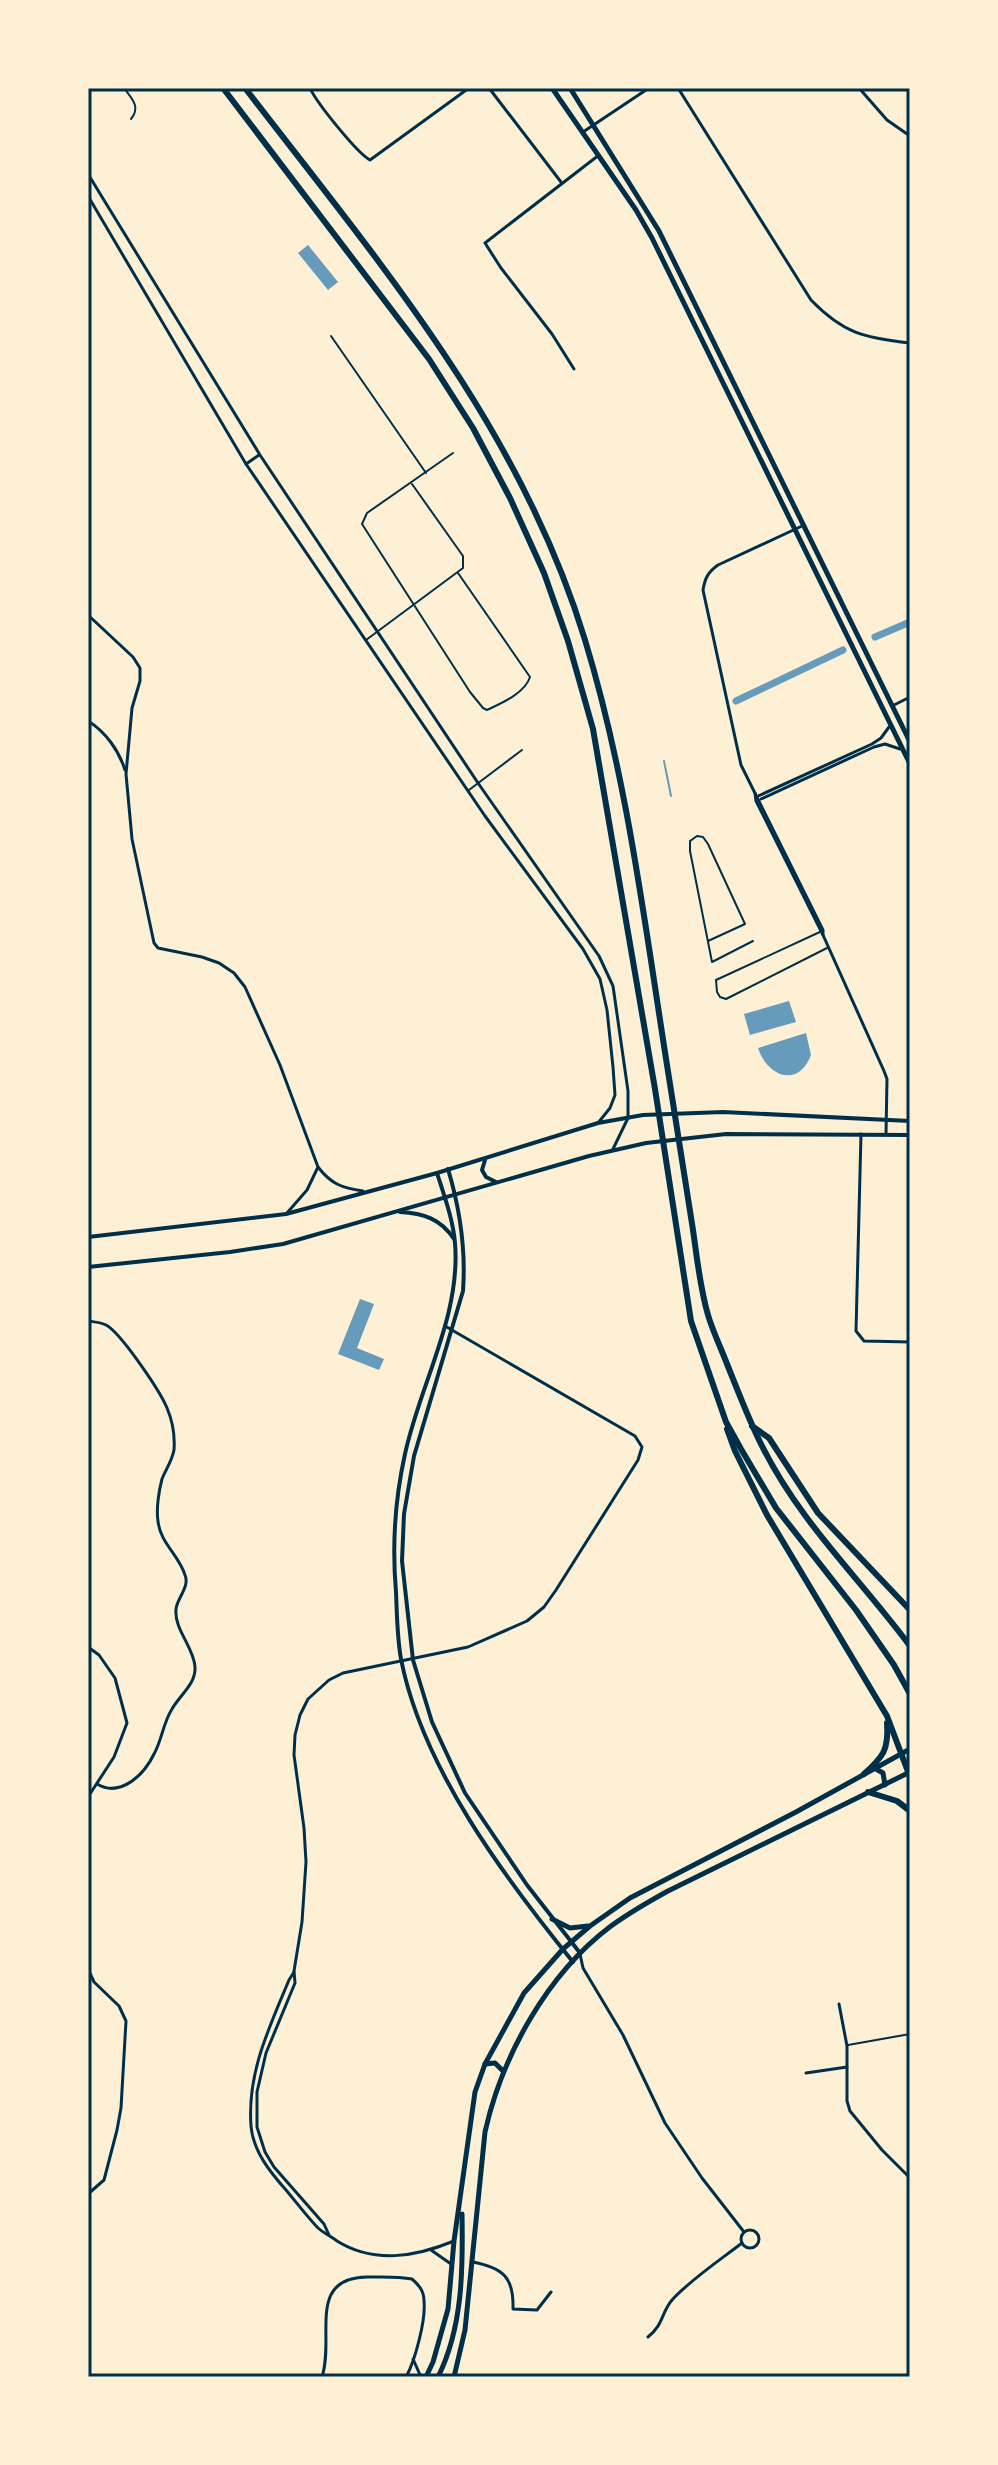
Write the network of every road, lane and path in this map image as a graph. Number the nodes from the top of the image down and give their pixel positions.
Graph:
1 (124, 88) edge
2 (223, 88) edge
3 (245, 88) edge
4 (310, 88) edge
5 (469, 88) edge
6 (489, 88) edge
7 (552, 88) edge
8 (570, 88) edge
9 (649, 88) edge
10 (678, 88) edge
11 (859, 88) edge
12 (131, 119) dead end
13 (593, 124) junction
14 (583, 132) junction
15 (910, 136) edge
16 (599, 155) junction
17 (88, 174) edge
18 (561, 182) junction
19 (88, 196) edge
20 (331, 336) dead end
21 (910, 343) edge
22 (574, 369) dead end
23 (453, 453) dead end
24 (260, 455) junction
25 (246, 464) junction
26 (426, 473) junction
27 (411, 483) junction
28 (804, 525) junction
29 (795, 529) junction
30 (458, 573) junction
31 (413, 605) junction
32 (88, 615) edge
33 (377, 632) junction
34 (366, 640) junction
35 (910, 697) edge
36 (892, 706) junction
37 (88, 721) edge
38 (890, 723) junction
39 (910, 742) edge
40 (522, 750) dead end
41 (904, 751) junction
42 (910, 764) edge
43 (126, 774) junction
44 (478, 783) junction
45 (468, 791) junction
46 (757, 798) junction
47 (822, 933) junction
48 (708, 941) junction
49 (753, 941) dead end
50 (828, 948) junction
51 (628, 1118) junction
52 (887, 1120) junction
53 (910, 1121) edge
54 (598, 1123) junction
55 (861, 1134) junction
56 (886, 1134) junction
57 (910, 1135) edge
58 (613, 1149) junction
59 (486, 1158) junction
60 (318, 1167) junction
61 (448, 1169) junction
62 (437, 1173) junction
63 (496, 1182) junction
64 (367, 1192) junction
65 (455, 1193) junction
66 (444, 1196) junction
67 (394, 1212) junction
68 (286, 1214) junction
69 (88, 1237) edge
70 (455, 1241) junction
71 (88, 1267) edge
72 (88, 1321) edge
73 (445, 1326) junction
74 (453, 1330) junction
75 (910, 1342) edge
76 (726, 1422) junction
77 (752, 1426) junction
78 (910, 1610) edge
79 (910, 1646) edge
80 (88, 1647) edge
81 (413, 1660) junction
82 (402, 1662) junction
83 (910, 1694) edge
84 (887, 1716) junction
85 (910, 1749) edge
86 (906, 1754) edge
87 (875, 1768) junction
88 (864, 1774) junction
89 (910, 1774) edge
90 (97, 1784) junction
91 (885, 1785) junction
92 (868, 1792) junction
93 (88, 1797) edge
94 (910, 1811) edge
95 (552, 1919) junction
96 (590, 1926) junction
97 (571, 1942) junction
98 (563, 1949) junction
99 (580, 1954) junction
100 (573, 1962) junction
101 (582, 1966) junction
102 (88, 1969) edge
103 (294, 1971) junction
104 (839, 2004) dead end
105 (910, 2034) edge
106 (847, 2046) junction
107 (485, 2064) junction
108 (847, 2067) junction
109 (254, 2071) junction
110 (503, 2071) junction
111 (263, 2073) junction
112 (806, 2073) dead end
113 (910, 2178) edge
114 (88, 2194) edge
115 (461, 2198) junction
116 (744, 2232) junction
117 (329, 2235) junction
118 (454, 2241) junction
119 (742, 2243) junction
120 (431, 2250) junction
121 (472, 2262) junction
122 (453, 2265) junction
123 (551, 2292) dead end
124 (648, 2337) dead end
125 (413, 2359) junction
126 (322, 2377) edge
127 (406, 2377) edge
128 (424, 2377) edge
129 (438, 2377) edge
130 (454, 2377) edge

1 - 12 lane
2 - 76 highway
3 - 77 highway
4 - 5 street
6 - 18 street
7 - 14 main road
8 - 13 main road
9 - 13 street
10 - 21 street
11 - 15 street
13 - 14 street
13 - 28 main road
14 - 16 main road
16 - 18 street
16 - 29 main road
17 - 24 street
18 - 22 street
19 - 25 street
20 - 26 lane
23 - 26 lane
24 - 25 street
24 - 33 street
25 - 34 street
26 - 27 lane
27 - 30 lane
27 - 31 lane
28 - 29 street
28 - 36 main road
29 - 38 main road
29 - 46 street
30 - 31 lane
30 - 31 lane
31 - 33 lane
32 - 43 street
33 - 34 lane
33 - 44 street
34 - 45 street
35 - 36 street
36 - 39 main road
37 - 43 street
38 - 41 main road
38 - 46 street
40 - 44 lane
41 - 42 main road
41 - 46 street
43 - 60 street
44 - 45 lane
44 - 51 street
45 - 54 street
46 - 47 street
47 - 50 street
47 - 50 lane
48 - 48 lane
48 - 49 lane
50 - 52 street
51 - 52 main road
51 - 54 main road
51 - 58 street
52 - 53 main road
52 - 56 street
54 - 59 main road
55 - 56 main road
55 - 58 main road
55 - 75 street
56 - 57 main road
58 - 63 main road
59 - 61 main road
59 - 63 main road
60 - 64 street
60 - 68 street
61 - 62 main road
61 - 65 main road
62 - 64 main road
62 - 66 main road
63 - 65 main road
64 - 68 main road
65 - 66 main road
65 - 74 main road
66 - 67 main road
66 - 70 main road
67 - 70 main road
67 - 71 main road
68 - 69 main road
70 - 73 main road
72 - 90 street
73 - 74 street
73 - 82 main road
74 - 81 main road
74 - 81 street
76 - 83 highway
76 - 84 highway
77 - 78 highway
77 - 79 highway
80 - 90 street
81 - 82 street
81 - 95 main road
82 - 98 main road
82 - 103 street
84 - 86 highway
84 - 88 highway
85 - 86 main road
86 - 87 main road
86 - 89 highway
87 - 88 main road
87 - 91 main road
88 - 96 main road
89 - 91 main road
90 - 93 street
91 - 92 main road
92 - 94 highway
92 - 99 main road
95 - 96 main road
95 - 97 main road
96 - 97 main road
97 - 98 main road
97 - 99 main road
98 - 100 main road
98 - 107 main road
99 - 100 main road
99 - 101 street
100 - 101 street
100 - 110 main road
101 - 116 street
102 - 114 street
103 - 109 street
103 - 111 street
104 - 106 street
105 - 106 lane
106 - 108 street
107 - 110 main road
107 - 115 main road
108 - 112 street
108 - 113 street
109 - 111 street
109 - 117 street
110 - 121 main road
111 - 117 street
115 - 118 main road
115 - 129 main road
116 - 119 street
116 - 119 street
117 - 120 street
118 - 120 street
118 - 122 main road
119 - 124 street
120 - 122 street
121 - 123 street
121 - 130 main road
122 - 128 main road
125 - 126 street
125 - 127 street
125 - 128 street

